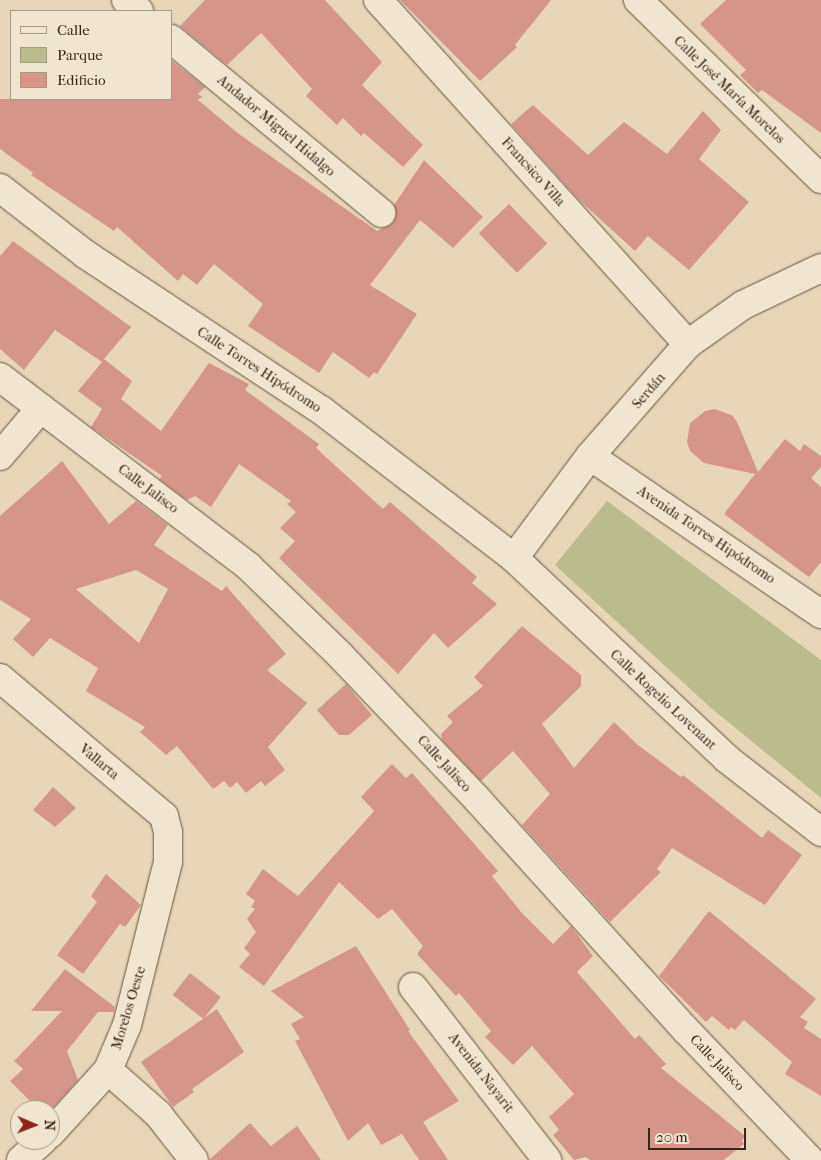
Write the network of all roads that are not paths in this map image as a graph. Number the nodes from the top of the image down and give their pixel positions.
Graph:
1 (126, 0) edge
2 (378, 0) edge
3 (638, 0) edge
4 (138, 10) edge
5 (172, 40) edge
6 (821, 180) edge
7 (0, 188) edge
8 (382, 213) dead end
9 (821, 268) edge
10 (688, 344) junction
11 (0, 377) edge
12 (41, 408) junction
13 (0, 456) edge
14 (590, 456) junction
15 (514, 558) junction
16 (821, 614) edge
17 (0, 678) edge
18 (821, 832) edge
19 (168, 862) joint
20 (414, 987) dead end
21 (108, 1070) junction
22 (60, 1123) edge
23 (32, 1150) edge
24 (0, 1152) edge
25 (9, 1160) edge
26 (21, 1160) edge
27 (194, 1160) edge
28 (546, 1160) edge
29 (810, 1160) edge

1 - 4 street
2 - 10 street, Francsico Villa
3 - 6 street, Calle José María Morelos
5 - 8 street, Andador Miguel Hidalgo
7 - 15 street, Calle Torres Hipódromo
9 - 10 street, Serdán
10 - 14 street, Serdán
11 - 12 street, Calle Jalisco
12 - 13 street
12 - 29 street, Calle Jalisco
14 - 15 street, Serdán
14 - 16 street, Avenida Torres Hipódromo
15 - 18 street, Calle Rogelio Lovenant
17 - 19 street, Vallarta
19 - 21 street, Morelos Oeste
20 - 28 street, Avenida Nayarit
21 - 22 street, Morelos Oeste
21 - 27 street
23 - 26 street
24 - 25 street

